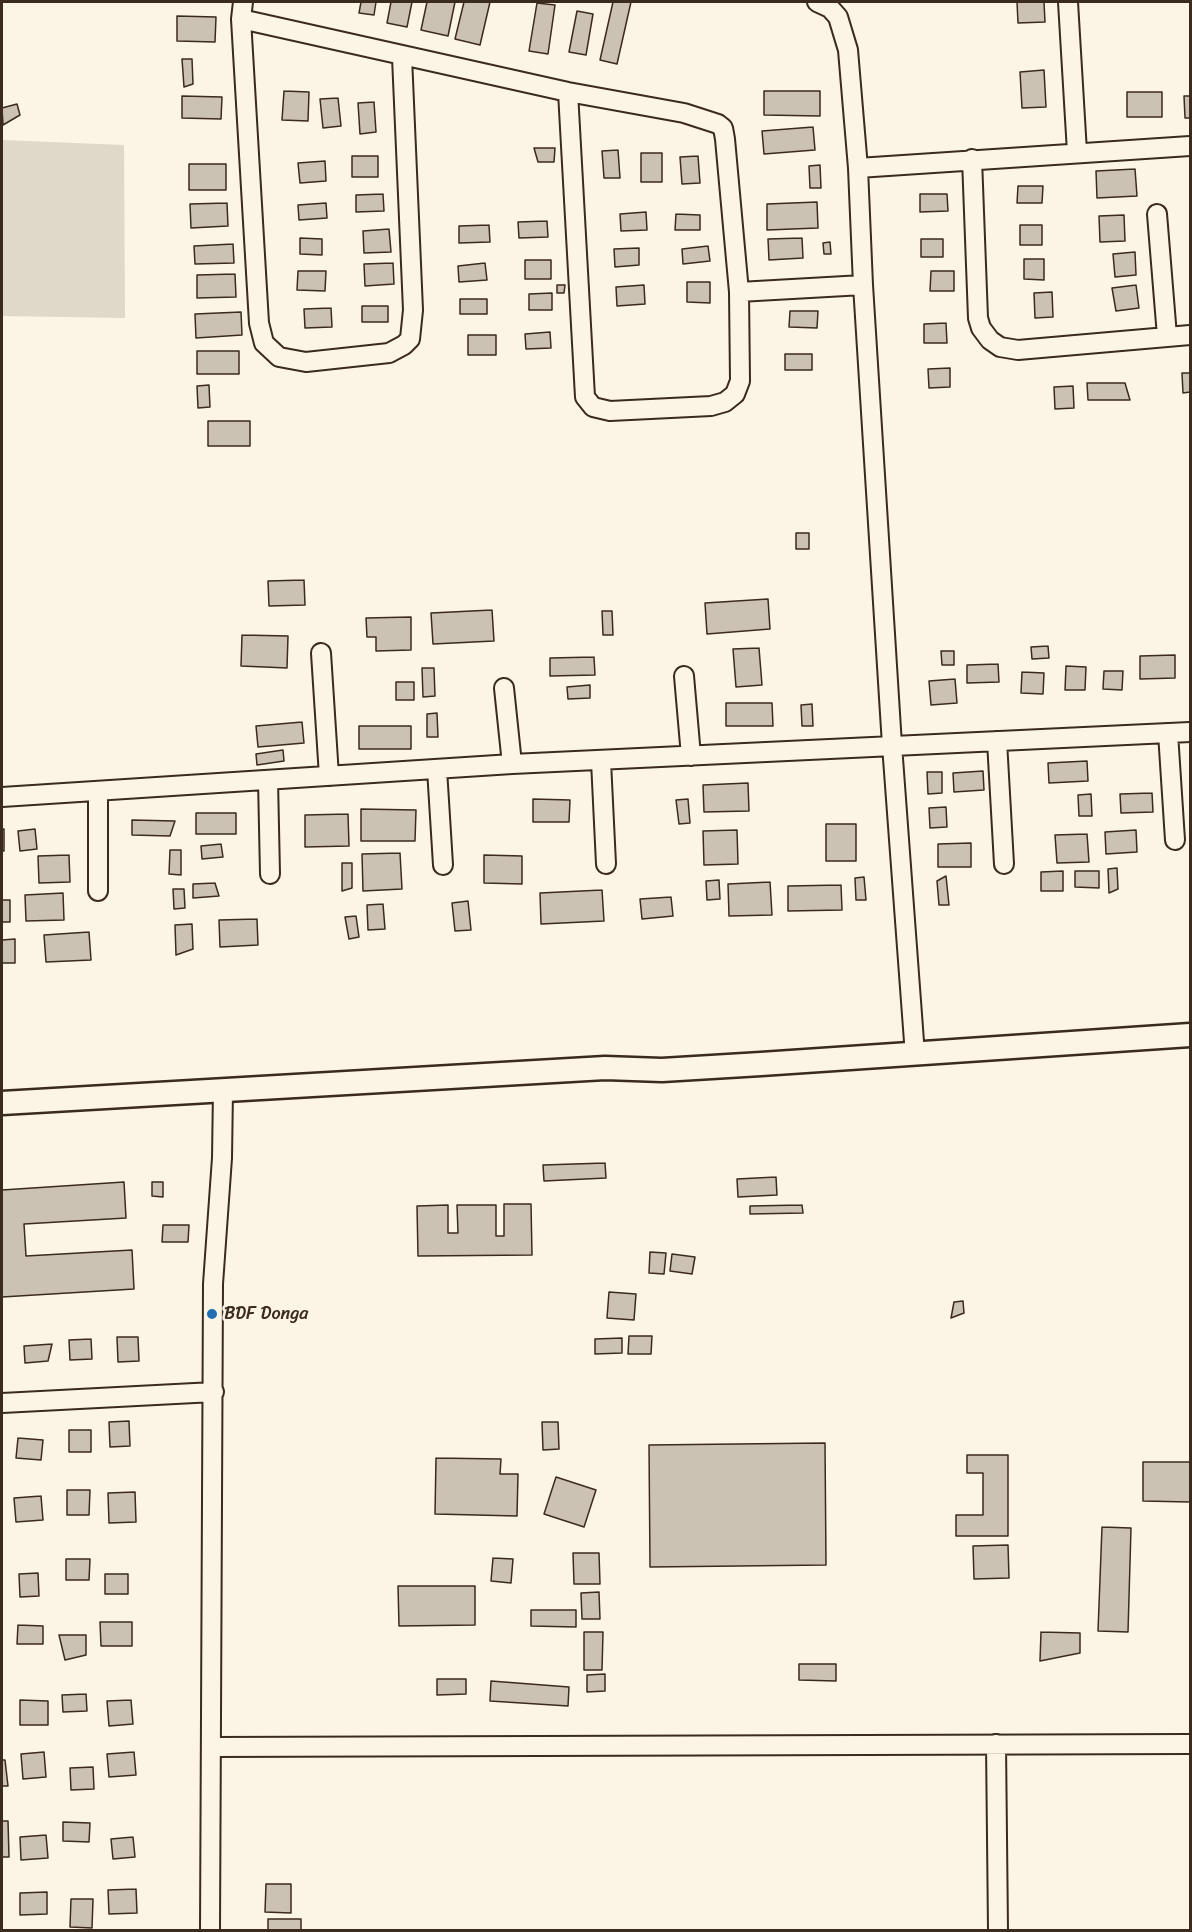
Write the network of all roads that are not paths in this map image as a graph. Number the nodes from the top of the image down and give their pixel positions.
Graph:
1 (817, 2) edge
2 (1068, 2) edge
3 (242, 10) edge
4 (402, 57) junction
5 (568, 92) junction
6 (1191, 146) edge
7 (1077, 152) junction
8 (972, 159) junction
9 (858, 168) junction
10 (1157, 214) dead end
11 (863, 285) junction
12 (739, 292) junction
13 (1191, 335) edge
14 (1167, 336) junction
15 (321, 653) dead end
16 (684, 676) dead end
17 (504, 688) dead end
18 (1191, 732) edge
19 (1168, 733) junction
20 (997, 741) junction
21 (892, 746) junction
22 (691, 756) junction
23 (601, 761) junction
24 (512, 764) junction
25 (437, 769) junction
26 (329, 776) junction
27 (268, 780) junction
28 (98, 791) junction
29 (2, 797) edge
30 (1174, 840) dead end
31 (606, 864) dead end
32 (1004, 864) dead end
33 (443, 865) dead end
34 (270, 874) dead end
35 (98, 891) dead end
36 (1191, 1024) edge
37 (1191, 1035) edge
38 (915, 1049) junction
39 (224, 1090) junction
40 (2, 1103) edge
41 (214, 1392) junction
42 (2, 1403) edge
43 (996, 1744) junction
44 (1191, 1744) edge
45 (212, 1747) junction
46 (210, 1930) edge
47 (998, 1930) edge

1 - 9 street
2 - 7 street
3 - 4 street
3 - 4 street
4 - 5 street
5 - 12 street
5 - 12 street
6 - 7 street
7 - 8 street
8 - 9 street
8 - 14 street
9 - 11 street
10 - 14 street
11 - 12 street
11 - 21 street
13 - 14 street
15 - 26 street
16 - 22 street
17 - 24 street
18 - 19 street
19 - 20 street
19 - 30 street
20 - 21 street
20 - 32 street
21 - 22 street
21 - 38 street
22 - 23 street
23 - 24 street
23 - 31 street
24 - 25 street
25 - 26 street
25 - 33 street
26 - 27 street
27 - 28 street
27 - 34 street
28 - 29 street
28 - 35 street
36 - 38 main road
37 - 38 main road
38 - 39 main road
39 - 40 main road
39 - 41 street
41 - 42 street
41 - 45 street
43 - 44 street
43 - 45 street
43 - 47 street
45 - 46 street

